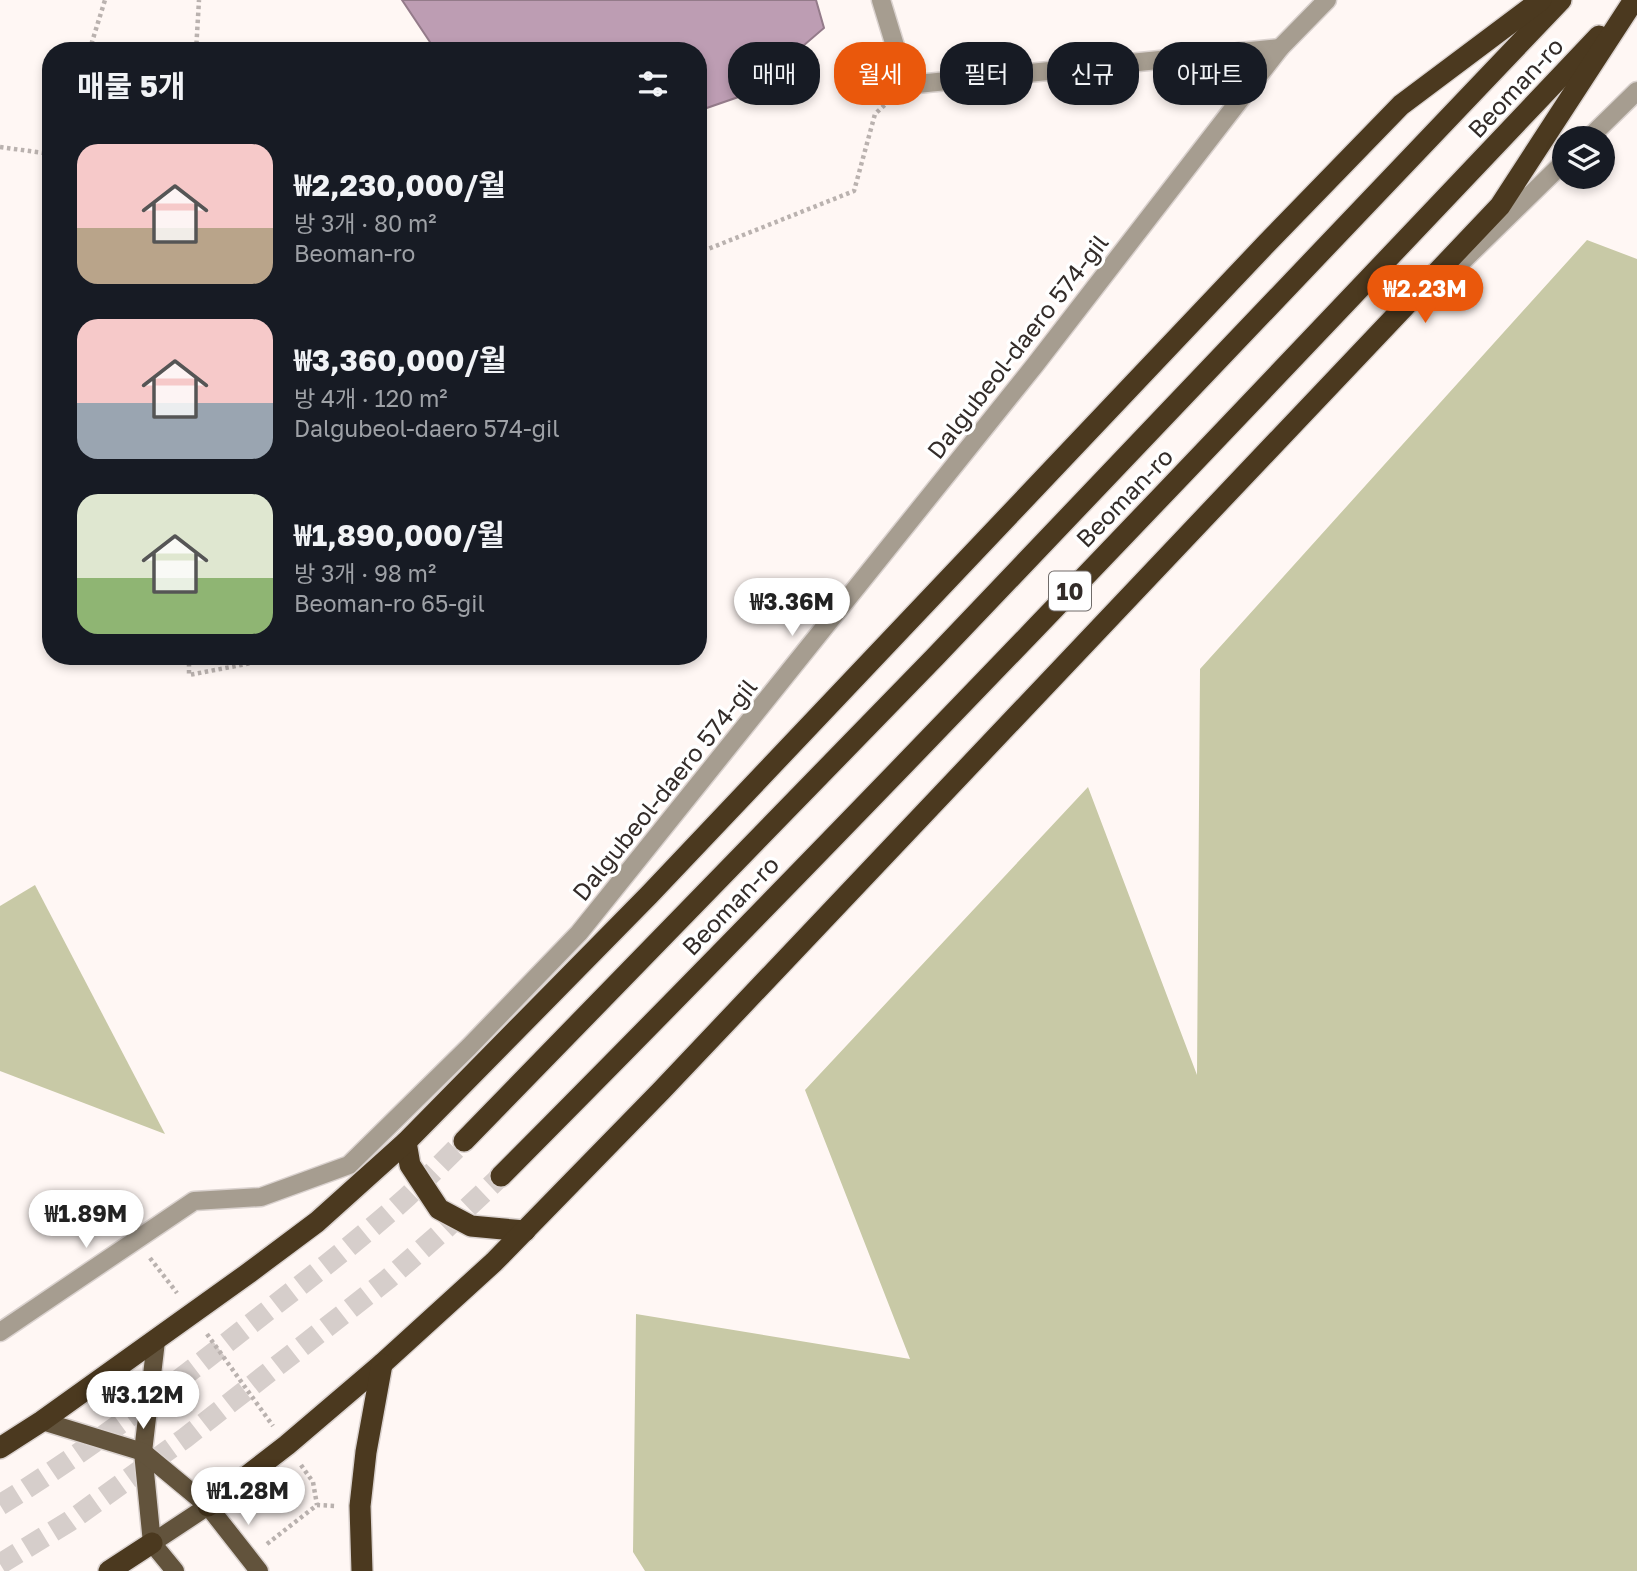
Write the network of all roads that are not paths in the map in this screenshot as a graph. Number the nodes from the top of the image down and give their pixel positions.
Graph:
1 (881, 0) edge
2 (1327, 0) edge
3 (1541, 0) edge
4 (1560, 0) edge
5 (1634, 0) edge
6 (1279, 48) junction
7 (1637, 91) edge
8 (1601, 126) edge
9 (1552, 174) edge
10 (1259, 460) junction
11 (464, 1141) tunnel mouth
12 (406, 1142) junction
13 (501, 1176) tunnel mouth
14 (525, 1231) junction
15 (0, 1332) edge
16 (156, 1340) junction
17 (382, 1364) junction
18 (43, 1421) junction
19 (0, 1448) edge
20 (143, 1452) junction
21 (208, 1506) junction
22 (152, 1543) junction
23 (254, 1564) edge
24 (108, 1571) edge
25 (175, 1571) edge
26 (362, 1571) edge

1 - 6 street
2 - 6 street, Dalgubeol-daero 574-gil
3 - 12 highway
4 - 11 highway, Beoman-ro / 10
5 - 10 highway
5 - 13 highway, Beoman-ro / 10
6 - 15 street, Dalgubeol-daero 574-gil
7 - 8 street
9 - 10 street
10 - 14 highway
12 - 14 highway
12 - 16 highway
14 - 17 highway
16 - 18 highway
16 - 20 main road
17 - 21 highway
17 - 26 highway
18 - 19 highway
18 - 20 main road
20 - 21 main road
20 - 22 main road
21 - 22 main road
21 - 23 main road
22 - 24 highway
22 - 25 main road

